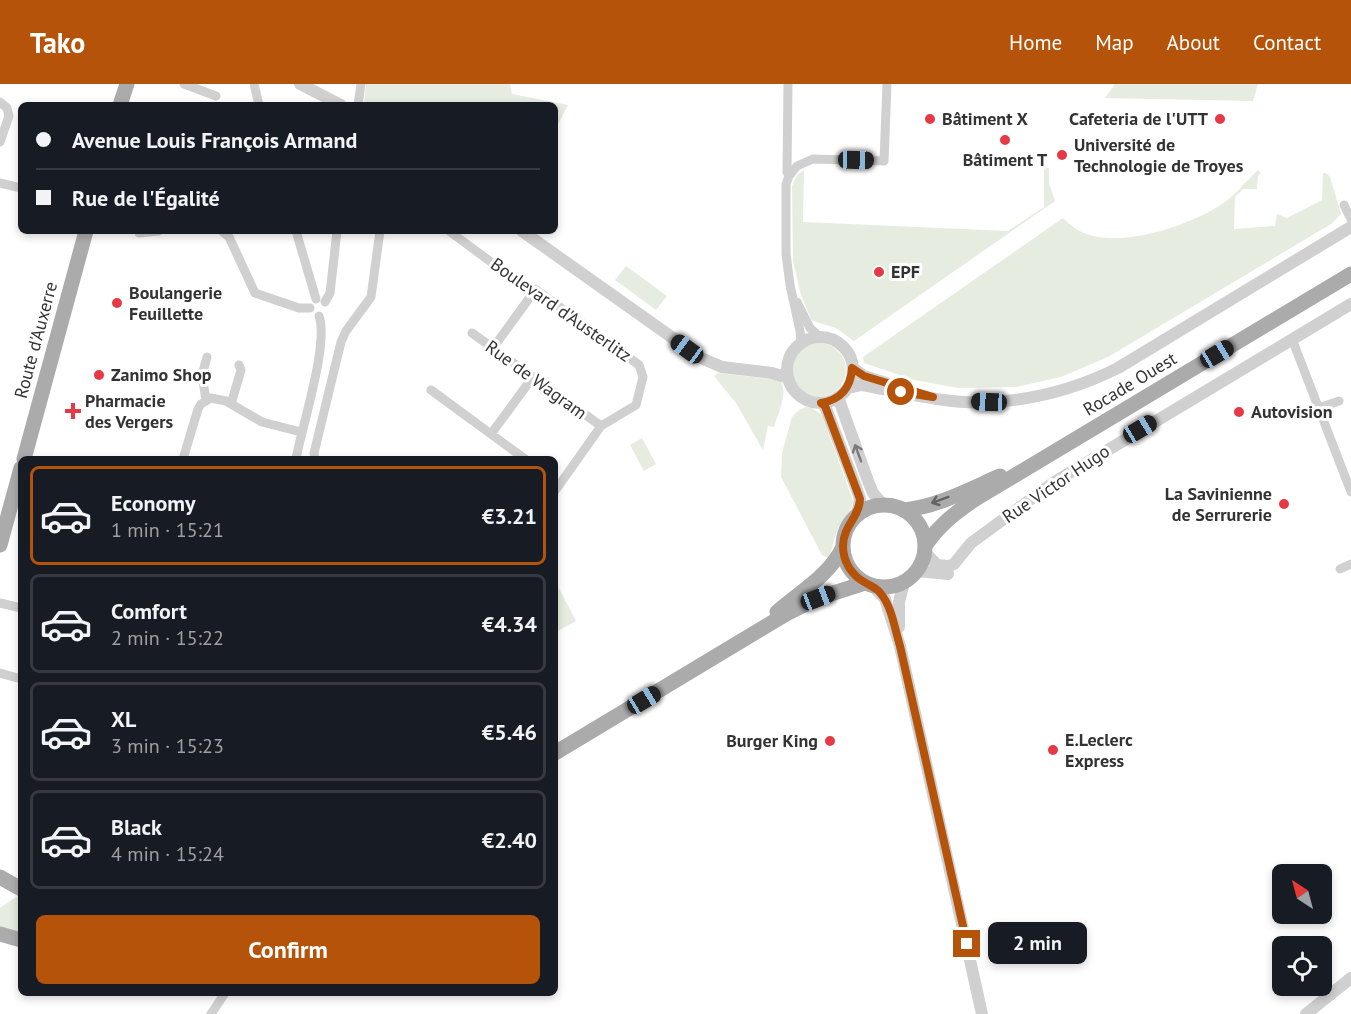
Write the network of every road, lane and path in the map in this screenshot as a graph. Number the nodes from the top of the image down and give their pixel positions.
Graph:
1 (127, 84) edge
2 (184, 84) edge
3 (254, 84) edge
4 (300, 84) edge
5 (361, 84) edge
6 (788, 84) edge
7 (887, 84) edge
8 (216, 96) dead end
9 (0, 102) edge
10 (121, 102) edge
11 (259, 102) edge
12 (335, 102) edge
13 (358, 102) edge
14 (0, 142) edge
15 (789, 176) junction
16 (0, 183) edge
17 (18, 187) edge
18 (1344, 205) dead end
19 (1351, 219) edge
20 (1351, 227) edge
21 (85, 234) edge
22 (226, 234) edge
23 (297, 234) edge
24 (337, 234) edge
25 (380, 234) edge
26 (453, 234) edge
27 (526, 234) edge
28 (1351, 274) edge
29 (790, 285) junction
30 (533, 293) junction
31 (320, 300) junction
32 (1351, 304) edge
33 (310, 308) junction
34 (319, 316) junction
35 (472, 333) dead end
36 (820, 337) junction
37 (1293, 339) junction
38 (801, 343) junction
39 (493, 348) junction
40 (207, 357) dead end
41 (788, 360) junction
42 (239, 365) dead end
43 (852, 368) junction
44 (738, 369) junction
45 (533, 377) junction
46 (788, 378) junction
47 (848, 387) junction
48 (431, 390) dead end
49 (838, 397) junction
50 (933, 397) junction
51 (206, 400) junction
52 (1339, 401) dead end
53 (821, 403) junction
54 (231, 404) junction
55 (1319, 408) junction
56 (601, 426) junction
57 (301, 432) junction
58 (491, 434) junction
59 (1052, 453) junction
60 (25, 456) edge
61 (184, 456) edge
62 (297, 456) edge
63 (314, 456) edge
64 (521, 456) edge
65 (1346, 465) edge
66 (18, 479) edge
67 (558, 482) edge
68 (1351, 492) edge
69 (883, 505) junction
70 (904, 510) junction
71 (857, 515) junction
72 (980, 537) junction
73 (0, 545) edge
74 (843, 547) junction
75 (925, 549) junction
76 (1351, 564) edge
77 (1340, 569) dead end
78 (917, 571) junction
79 (904, 582) junction
80 (869, 584) junction
81 (0, 603) edge
82 (18, 607) edge
83 (752, 633) junction
84 (900, 646) junction
85 (0, 673) edge
86 (18, 678) edge
87 (558, 751) edge
88 (0, 877) edge
89 (18, 887) edge
90 (0, 934) edge
91 (18, 938) edge
92 (1351, 978) edge
93 (223, 996) edge
94 (211, 1014) edge
95 (982, 1014) edge
96 (1306, 1014) edge

1 - 10 main road
2 - 8 street
3 - 11 street
4 - 12 street
5 - 13 street
6 - 15 street
7 - 15 street
9 - 14 street
15 - 29 street
16 - 17 street
18 - 19 street
20 - 50 street
21 - 60 main road, Route d'Auxerre
22 - 33 street
23 - 31 street
24 - 31 street
25 - 63 street
26 - 30 street, Boulevard d'Austerlitz
27 - 44 street
28 - 59 main road, Rocade Ouest
29 - 36 street
29 - 38 street
30 - 39 street
30 - 56 street, Boulevard d'Austerlitz
31 - 33 street
31 - 34 street
32 - 37 street, Rue Victor Hugo
33 - 34 street
34 - 57 street
35 - 39 street, Rue de Wagram
36 - 38 street
36 - 43 street
37 - 55 street
37 - 72 street, Rue Victor Hugo
38 - 41 street
39 - 45 street, Rue de Wagram
40 - 51 street
41 - 44 street
41 - 46 street
42 - 54 street
43 - 47 street
43 - 50 street
44 - 46 street
45 - 56 street, Rue de Wagram
45 - 58 street
46 - 53 street
47 - 49 street
47 - 50 street
48 - 58 street
49 - 53 street
69 -> 49 street
51 - 54 street
51 - 61 street
52 - 55 street
53 - 71 street
54 - 57 street
55 - 65 street
56 - 67 street
57 - 62 street
58 - 64 street
59 -> 70 main road, Rocade Ouest
59 - 75 main road, Rocade Ouest
65 - 68 street
66 - 73 main road
69 - 70 main road
69 - 71 main road
70 - 75 main road
71 - 74 main road
72 - 75 street, Rue Victor Hugo
72 - 78 street, Rue Victor Hugo
74 - 80 main road
74 - 83 main road
75 - 78 main road
76 - 77 street
78 - 79 main road
79 - 80 main road
79 - 84 street
80 - 83 main road
80 - 84 street
81 - 82 street
83 - 87 main road
84 - 95 street
85 - 86 street
88 - 89 main road
90 - 91 main road
92 - 96 street
93 - 94 street

